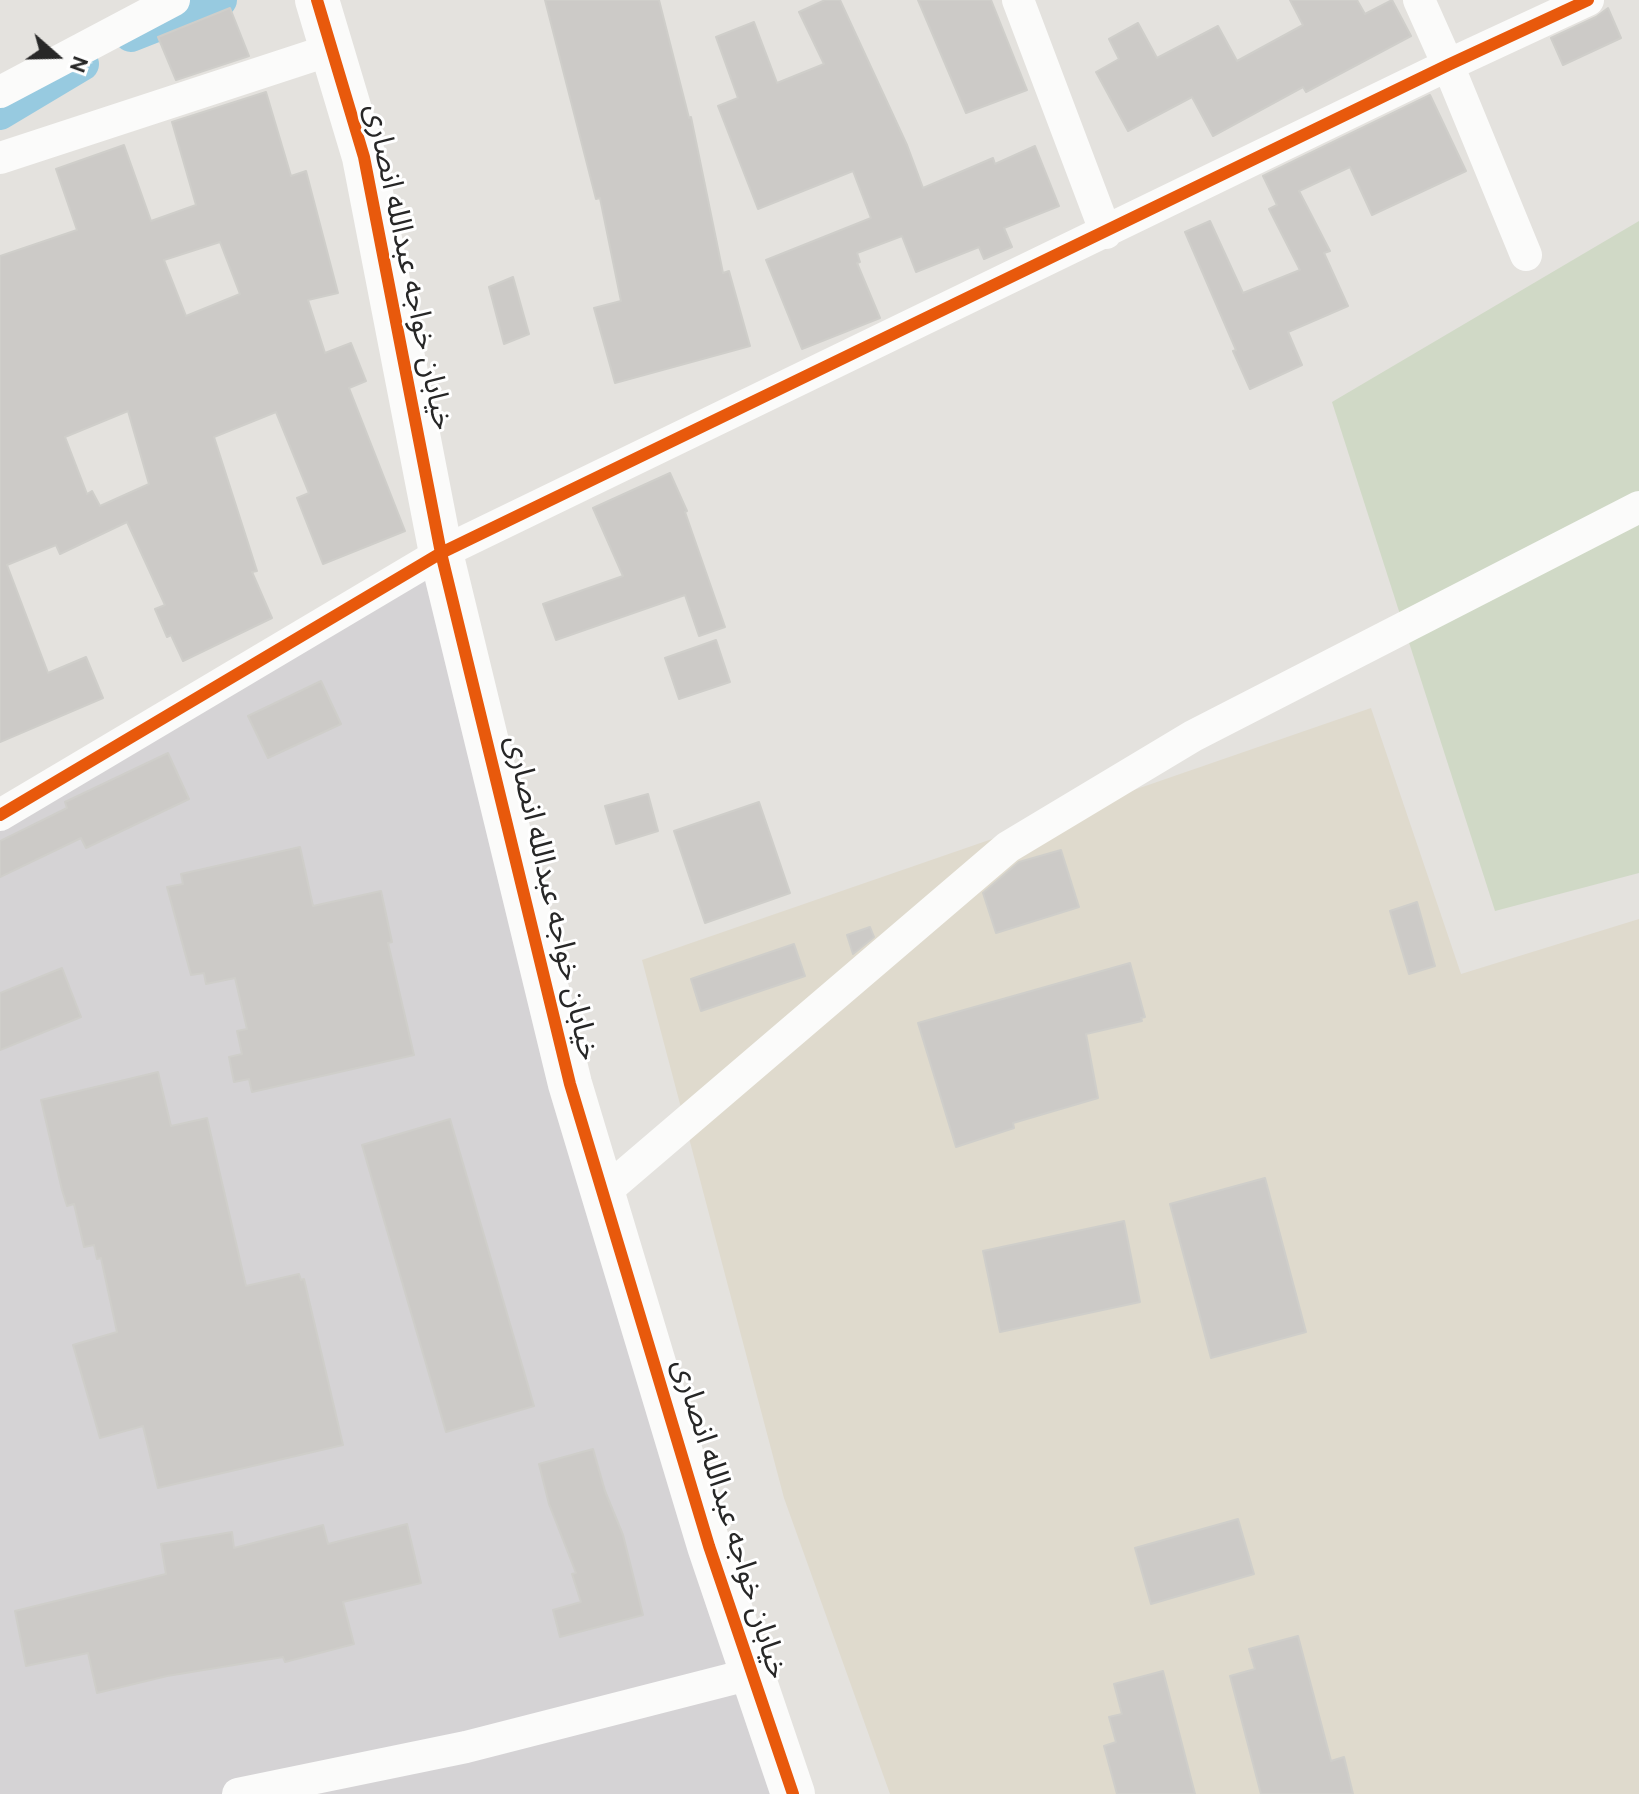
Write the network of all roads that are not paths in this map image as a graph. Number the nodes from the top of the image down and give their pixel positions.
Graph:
1 (174, 0) edge
2 (317, 0) edge
3 (1018, 0) edge
4 (1419, 0) edge
5 (1588, 0) edge
6 (333, 49) junction
7 (1448, 65) junction
8 (0, 92) edge
9 (0, 158) edge
10 (1106, 233) junction
11 (1526, 255) dead end
12 (1639, 507) edge
13 (441, 553) junction
14 (0, 815) edge
15 (602, 1194) junction
16 (751, 1674) junction
17 (238, 1794) edge
18 (793, 1794) edge

1 - 8 street
2 - 6 street, خیابان خواجه عبدالله انصاری
3 - 10 street
4 - 7 street
5 - 7 street
6 - 9 street
6 - 13 street, خیابان خواجه عبدالله انصاری
7 - 10 street
7 - 11 street
10 - 13 street
12 - 15 street
13 - 14 street
13 - 15 street, خیابان خواجه عبدالله انصاری
15 - 16 street, خیابان خواجه عبدالله انصاری
16 - 17 street
16 - 18 street, خیابان خواجه عبدالله انصاری

